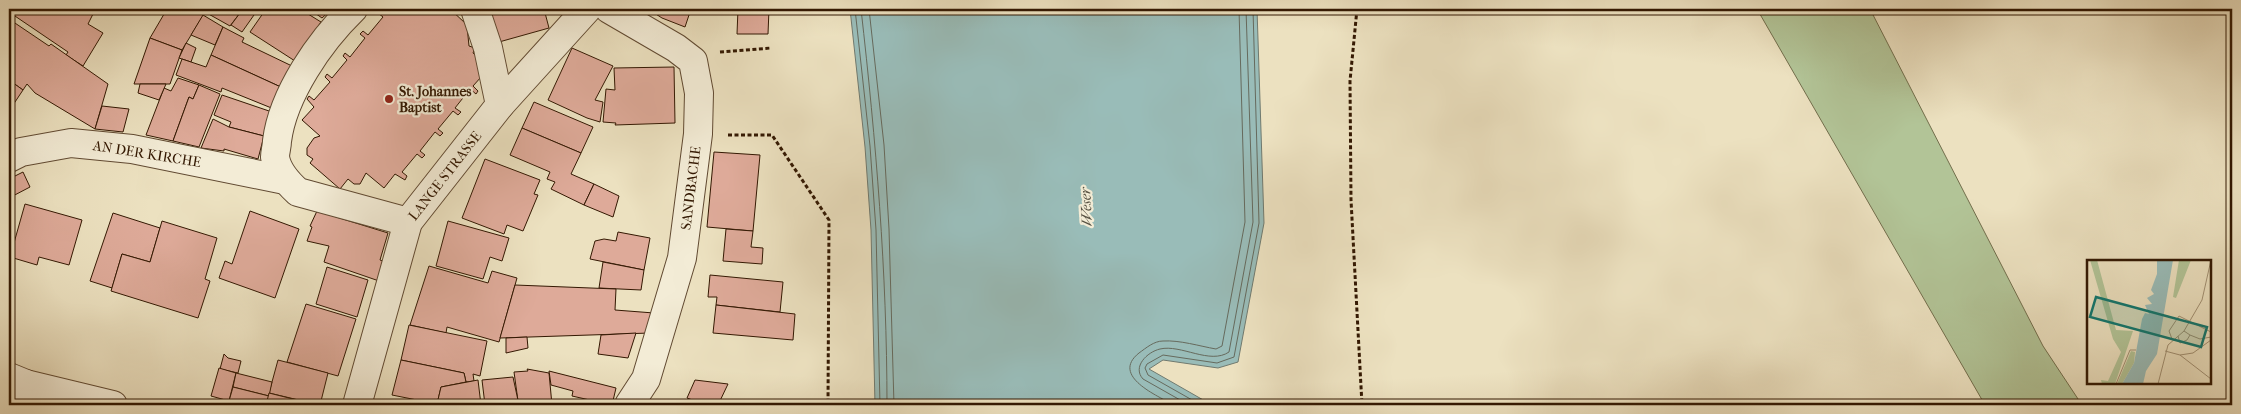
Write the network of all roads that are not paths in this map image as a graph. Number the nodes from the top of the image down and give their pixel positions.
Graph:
1 (354, 9) edge
2 (475, 9) edge
3 (586, 9) edge
4 (609, 9) edge
5 (500, 105) junction
6 (9, 158) edge
7 (285, 180) junction
8 (408, 222) junction
9 (17, 389) edge
10 (113, 405) edge
11 (357, 405) edge
12 (629, 405) edge

1 - 7 street
2 - 5 street
3 - 5 street, LANGE STRASSE
4 - 12 street, SANDBACHE
5 - 8 street, LANGE STRASSE
6 - 7 street, AN DER KIRCHE
7 - 8 street, AN DER KIRCHE
8 - 11 street, LANGE STRASSE
9 - 10 street

